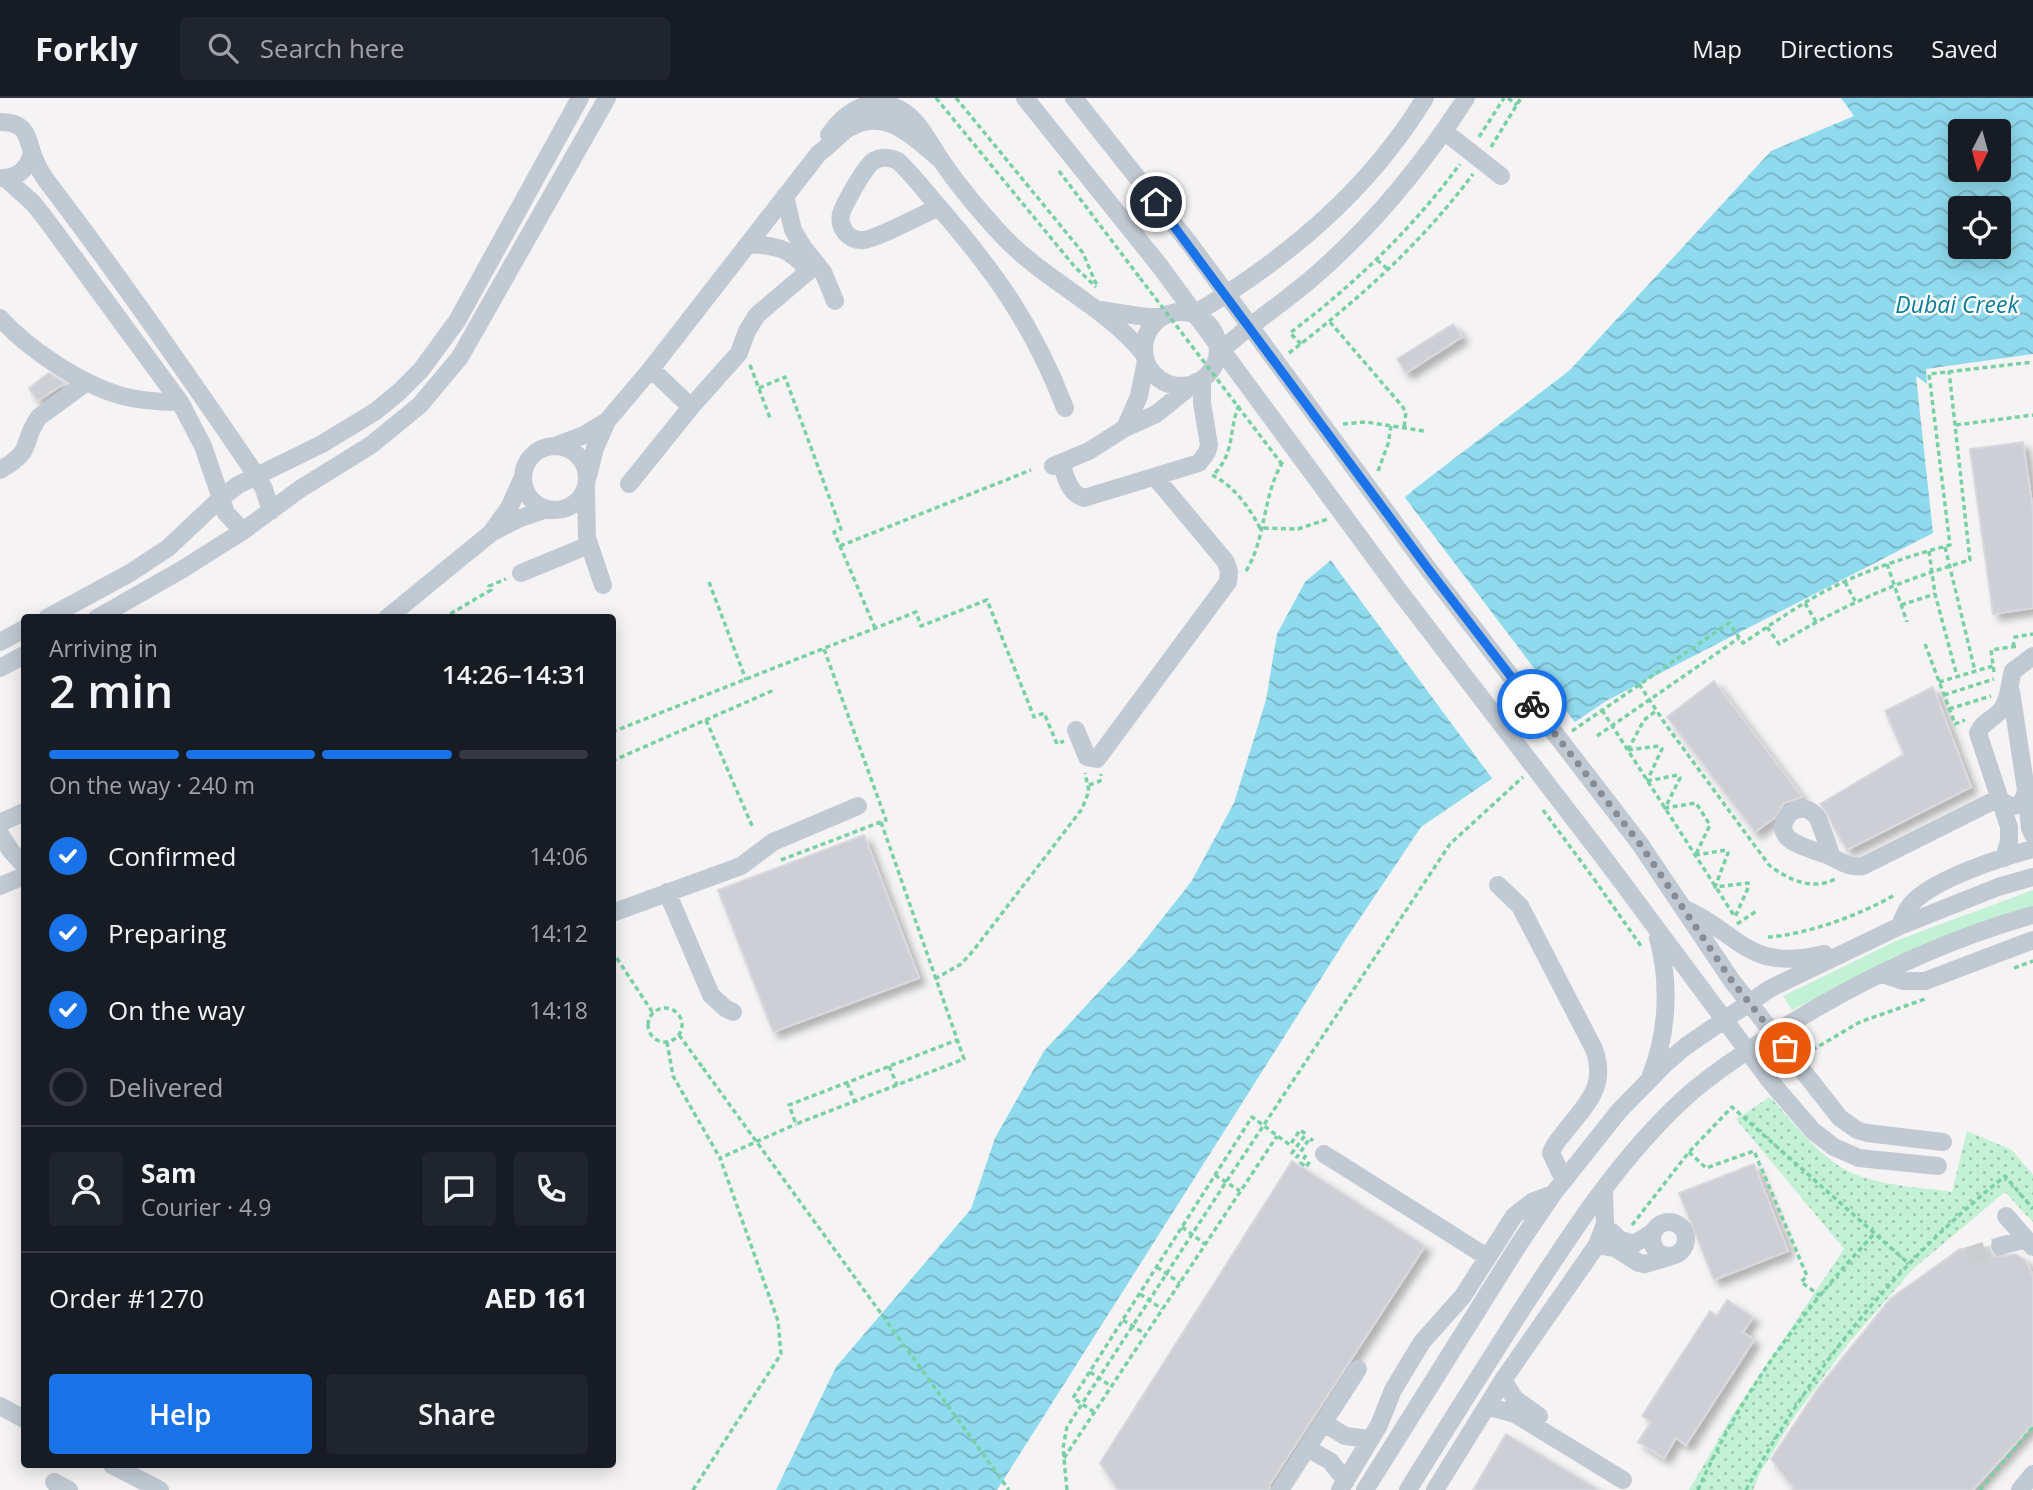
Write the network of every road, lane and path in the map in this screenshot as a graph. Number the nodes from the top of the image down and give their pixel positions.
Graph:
1 (580, 98) edge
2 (607, 98) edge
3 (936, 98) edge
4 (956, 98) edge
5 (1025, 98) edge
6 (1074, 98) edge
7 (1425, 98) edge
8 (1466, 98) edge
9 (1506, 98) edge
10 (1521, 98) edge
11 (1517, 104) junction
12 (0, 122) edge
13 (1445, 132) junction
14 (32, 153) junction
15 (1476, 156) junction
16 (1053, 163) dead end
17 (1501, 176) dead end
18 (2, 178) edge
19 (785, 196) junction
20 (939, 207) junction
21 (750, 244) junction
22 (1013, 246) junction
23 (1377, 260) junction
24 (989, 266) junction
25 (813, 267) junction
26 (1389, 271) junction
27 (1140, 278) dead end
28 (831, 303) dead end
29 (1097, 309) junction
30 (1194, 314) junction
31 (1162, 317) junction
32 (0, 318) edge
33 (1330, 322) junction
34 (1301, 344) junction
35 (743, 346) junction
36 (1218, 353) junction
37 (1145, 357) junction
38 (1281, 359) dead end
39 (2033, 362) edge
40 (651, 369) junction
41 (1948, 372) junction
42 (1199, 381) junction
43 (87, 382) junction
44 (759, 388) junction
45 (1242, 398) dead end
46 (180, 402) junction
47 (691, 407) junction
48 (1065, 408) dead end
49 (2033, 415) edge
50 (770, 418) dead end
51 (607, 421) junction
52 (1956, 425) junction
53 (1125, 428) junction
54 (1404, 428) dead end
55 (558, 445) junction
56 (1182, 469) junction
57 (0, 470) edge
58 (1031, 470) dead end
59 (256, 475) junction
60 (1213, 475) junction
61 (1155, 477) junction
62 (522, 479) junction
63 (587, 482) junction
64 (629, 484) dead end
65 (221, 498) junction
66 (550, 510) junction
67 (271, 511) junction
68 (1260, 528) dead end
69 (243, 531) junction
70 (491, 533) junction
71 (588, 541) junction
72 (840, 546) junction
73 (1945, 546) junction
74 (1929, 551) junction
75 (1887, 564) junction
76 (1948, 566) junction
77 (1932, 571) junction
78 (521, 573) joint
79 (709, 582) dead end
80 (1845, 582) junction
81 (1894, 584) junction
82 (603, 585) dead end
83 (1935, 594) junction
84 (1855, 601) junction
85 (1804, 603) junction
86 (1901, 605) junction
87 (54, 614) edge
88 (104, 614) edge
89 (396, 614) edge
90 (450, 614) edge
91 (1816, 622) junction
92 (1907, 622) dead end
93 (1767, 627) junction
94 (875, 628) junction
95 (21, 631) edge
96 (2033, 634) edge
97 (1739, 638) junction
98 (0, 642) edge
99 (1925, 644) dead end
100 (2013, 647) junction
101 (824, 649) junction
102 (2028, 650) edge
103 (21, 657) edge
104 (1993, 666) junction
105 (0, 668) edge
106 (1975, 671) junction
107 (1957, 676) junction
108 (1994, 679) junction
109 (746, 680) junction
110 (1938, 682) junction
111 (1639, 684) junction
112 (774, 690) dead end
113 (2000, 690) junction
114 (1944, 695) junction
115 (1649, 700) junction
116 (1949, 709) junction
117 (1602, 710) junction
118 (1656, 712) junction
119 (1984, 718) junction
120 (706, 720) junction
121 (1612, 726) junction
122 (2016, 729) junction
123 (1076, 730) dead end
124 (616, 731) edge
125 (1597, 736) dead end
126 (1565, 737) dead end
127 (1057, 744) dead end
128 (1628, 750) junction
129 (616, 759) edge
130 (1083, 765) dead end
131 (1529, 771) dead end
132 (1647, 781) junction
133 (2026, 790) junction
134 (1999, 798) junction
135 (858, 806) dead end
136 (1665, 808) junction
137 (21, 813) edge
138 (881, 822) junction
139 (0, 823) edge
140 (752, 828) dead end
141 (0, 834) edge
142 (2033, 835) edge
143 (2033, 849) edge
144 (1695, 855) junction
145 (1832, 857) dead end
146 (2004, 858) junction
147 (780, 860) dead end
148 (21, 862) edge
149 (1857, 867) junction
150 (21, 877) edge
151 (2033, 877) edge
152 (1594, 879) dead end
153 (1498, 885) dead end
154 (0, 886) edge
155 (1715, 887) junction
156 (1902, 890) dead end
157 (667, 892) junction
158 (1683, 908) junction
159 (616, 911) edge
160 (2033, 915) edge
161 (1735, 918) junction
162 (1738, 923) dead end
163 (1899, 926) junction
164 (1655, 928) junction
165 (2033, 940) edge
166 (1644, 951) dead end
167 (1845, 951) junction
168 (616, 957) edge
169 (1769, 957) junction
170 (2033, 961) edge
171 (2006, 971) dead end
172 (1882, 974) junction
173 (935, 979) junction
174 (1925, 999) dead end
175 (1749, 1002) junction
176 (733, 1012) dead end
177 (653, 1013) junction
178 (1723, 1020) junction
179 (1774, 1034) junction
180 (679, 1035) junction
181 (957, 1040) junction
182 (667, 1042) junction
183 (1812, 1050) dead end
184 (1747, 1051) junction
185 (890, 1066) junction
186 (847, 1083) junction
187 (897, 1085) junction
188 (1647, 1086) junction
189 (855, 1101) junction
190 (796, 1124) junction
191 (1263, 1126) junction
192 (1277, 1136) junction
193 (1943, 1142) dead end
194 (1316, 1150) junction
195 (1689, 1152) junction
196 (720, 1158) junction
197 (1938, 1166) dead end
198 (1215, 1175) junction
199 (1226, 1182) junction
200 (1558, 1187) junction
201 (1604, 1189) junction
202 (1240, 1191) junction
203 (2033, 1209) edge
204 (2006, 1216) dead end
205 (1605, 1224) junction
206 (1182, 1227) junction
207 (1653, 1232) junction
208 (1192, 1234) junction
209 (1874, 1234) junction
210 (2030, 1243) edge
211 (1205, 1244) junction
212 (1597, 1245) junction
213 (2000, 1245) tunnel mouth
214 (1625, 1246) junction
215 (1669, 1256) junction
216 (1487, 1257) junction
217 (1908, 1263) junction
218 (1157, 1267) junction
219 (1166, 1274) junction
220 (1180, 1283) junction
221 (1140, 1294) junction
222 (1819, 1296) junction
223 (1149, 1300) junction
224 (1162, 1309) junction
225 (1123, 1320) junction
226 (1132, 1326) junction
227 (1145, 1334) junction
228 (1358, 1369) dead end
229 (1090, 1372) junction
230 (1099, 1378) junction
231 (1503, 1380) junction
232 (1111, 1386) junction
233 (1082, 1405) junction
234 (0, 1406) edge
235 (1487, 1406) junction
236 (1094, 1412) junction
237 (21, 1417) edge
238 (1324, 1423) junction
239 (2033, 1427) edge
240 (1370, 1439) junction
241 (1307, 1448) junction
242 (1064, 1458) junction
243 (118, 1468) edge
244 (2033, 1474) edge
245 (1343, 1485) edge
246 (160, 1490) edge
247 (693, 1490) edge
248 (1009, 1490) edge
249 (1067, 1490) edge
250 (1280, 1490) edge
251 (1365, 1490) edge
252 (1408, 1490) edge
253 (1435, 1490) edge
254 (1698, 1490) edge
255 (1746, 1490) edge
256 (1980, 1490) edge
257 (2020, 1490) edge

1 - 59 street
2 - 67 street
3 - 4 path
5 - 164 street, bridge
6 - 158 street, bridge
7 - 30 street
8 - 13 street
9 - 11 path
9 - 15 path
10 - 11 path
11 - 15 path
12 - 14 street
13 - 15 street
13 - 36 street
14 - 18 street
14 - 59 street
15 - 17 street
15 - 23 path
15 - 26 path
16 - 27 path
18 - 46 street
19 - 21 street
19 - 22 street
19 - 25 street
20 - 20 street
20 - 24 street
21 - 25 street
21 - 40 street
22 - 24 street
22 - 29 street
23 - 26 path
23 - 34 path
24 - 48 street
25 - 28 street
25 - 35 street
26 - 33 path
29 - 31 street
29 - 37 street
30 - 31 street
30 - 36 street
31 - 37 street
32 - 43 street
33 - 34 path
33 - 54 path
34 - 38 path
35 - 44 path
35 - 47 street
36 - 42 street
37 - 42 street
37 - 53 street
39 - 41 path
40 - 47 street
40 - 51 street
41 - 52 path
41 - 73 path
42 - 53 street
42 - 56 street
43 - 46 street
43 - 57 street
44 - 50 path
44 - 72 path
45 - 60 path
46 - 65 street
47 - 64 street
49 - 52 path
51 - 55 street
51 - 63 street
52 - 76 path
53 - 61 street
55 - 62 street
55 - 63 street
56 - 60 path
56 - 61 street
58 - 72 path
59 - 65 street
59 - 67 street
60 - 68 path
61 - 123 street
62 - 66 street
62 - 70 street
63 - 66 street
63 - 71 street
65 - 69 street
65 - 87 street
66 - 70 street
66 - 71 street
67 - 69 street
69 - 88 street
70 - 89 street
71 - 78 street
71 - 82 street
72 - 94 path
73 - 74 path
73 - 76 path
74 - 75 path
74 - 77 path
75 - 80 path
75 - 81 path
76 - 77 path
76 - 106 path
77 - 81 path
77 - 83 path
78 - 90 path
79 - 109 path
80 - 84 path
80 - 85 path
81 - 84 path
81 - 86 path
83 - 86 path
83 - 107 path
84 - 91 path
85 - 91 path
85 - 93 path
86 - 92 path
91 - 93 path
93 - 97 path
94 - 101 path
94 - 127 path
95 - 98 street
96 - 100 path
97 - 111 path
97 - 115 path
99 - 110 path
100 - 102 path
100 - 104 path
101 - 109 path
101 - 138 path
102 - 113 street
103 - 105 street
104 - 106 path
104 - 108 path
106 - 107 path
107 - 110 path
108 - 113 path
108 - 114 path
109 - 124 path
110 - 114 path
111 - 115 path
111 - 117 path
112 - 120 path
113 - 116 path
113 - 119 street
113 - 122 street
114 - 116 path
115 - 118 path
115 - 121 path
116 - 119 path
117 - 121 path
117 - 126 path
118 - 128 path
118 - 149 path
119 - 122 street
119 - 134 street
120 - 129 path
120 - 140 path
121 - 125 path
121 - 128 path
122 - 133 street
128 - 132 path
128 - 132 path
130 - 173 path
131 - 191 path
132 - 136 path
132 - 136 path
133 - 134 street
133 - 142 street
134 - 146 street
134 - 149 street
135 - 157 street
136 - 144 path
136 - 144 path
137 - 139 street
138 - 147 path
138 - 173 path
141 - 148 street
143 - 146 street
144 - 155 path
144 - 155 path
145 - 149 street
146 - 163 street
150 - 154 street
151 - 163 street
152 - 166 path
153 - 200 street
155 - 161 path
155 - 161 path
156 - 169 path
157 - 159 street
157 - 176 street
158 - 169 street
158 - 175 street
160 - 172 street
161 - 162 path
163 - 167 street
164 - 178 street
164 - 188 street
165 - 172 street
167 - 169 street
167 - 175 street
168 - 177 path
170 - 171 path
172 - 179 street
173 - 181 path
174 - 183 path
175 - 178 street
175 - 179 street
177 - 180 path
177 - 182 path
178 - 184 street
178 - 188 street
179 - 184 street
179 - 193 street
180 - 182 path
180 - 248 path, bridge
181 - 185 path
181 - 187 path
182 - 196 path
184 - 197 street
184 - 201 street
185 - 186 path
185 - 187 path
186 - 189 path
186 - 190 path
187 - 189 path
188 - 200 street
189 - 190 path
190 - 196 path
191 - 192 path
191 - 198 path
191 - 199 path
192 - 194 path
192 - 202 path
194 - 194 path
194 - 216 street
195 - 209 path
195 - 214 path
195 - 222 path
196 - 247 path
198 - 199 path
198 - 206 path
199 - 202 path
199 - 208 path
200 - 216 street
200 - 251 street
201 - 205 street
201 - 252 street
202 - 211 path
203 - 217 path
204 - 210 street
205 - 212 street
205 - 214 street
206 - 208 path
206 - 218 path
207 - 214 street
207 - 215 street
207 - 215 street
208 - 211 path
208 - 219 path
209 - 217 path
209 - 222 path
210 - 213 street
211 - 220 path
212 - 214 street
212 - 231 street
214 - 215 street
216 - 240 street
217 - 255 path
218 - 219 path
218 - 221 path
219 - 220 path
219 - 223 path
220 - 224 path
221 - 223 path
221 - 225 path
222 - 254 path
223 - 224 path
223 - 226 path
224 - 227 path
225 - 226 path
225 - 229 path
226 - 227 path
226 - 230 path
227 - 232 path
228 - 238 street
229 - 230 path
229 - 233 path
230 - 232 path
230 - 233 path
231 - 235 street
231 - 235 street
232 - 236 path
233 - 236 path
233 - 242 path
234 - 237 street
235 - 253 street
236 - 242 path
238 - 240 street
238 - 241 street
239 - 256 path
240 - 245 street
241 - 245 street
241 - 250 street
242 - 249 path
243 - 246 street
244 - 257 street

